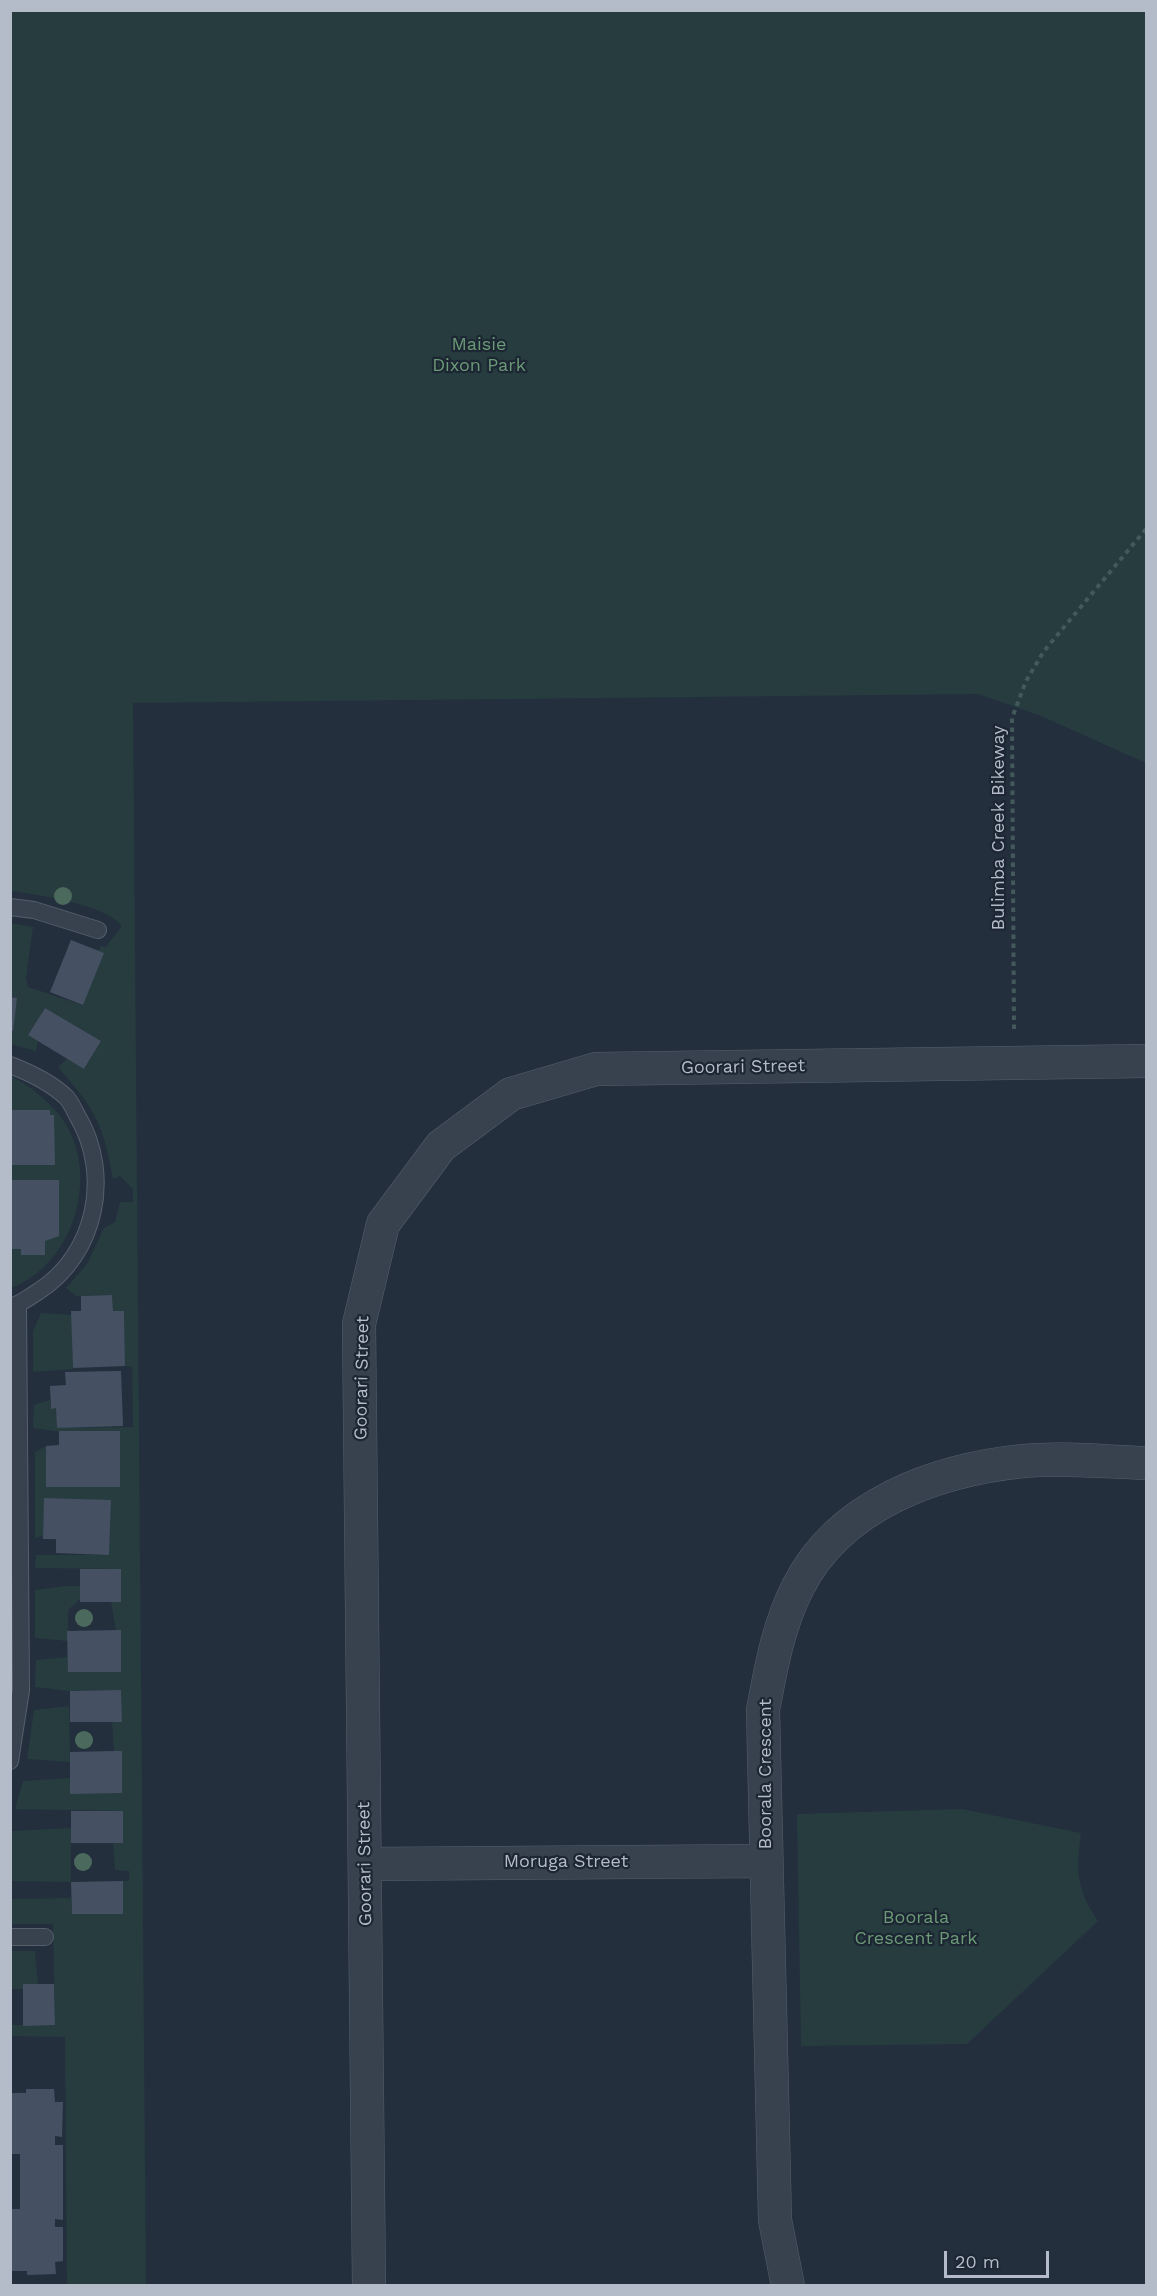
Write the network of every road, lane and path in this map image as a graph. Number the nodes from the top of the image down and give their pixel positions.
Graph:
1 (1146, 529) edge
2 (10, 907) edge
3 (98, 930) dead end
4 (1146, 1061) edge
5 (1014, 1063) junction
6 (10, 1065) edge
7 (14, 1306) edge
8 (1146, 1463) edge
9 (10, 1761) edge
10 (766, 1860) junction
11 (365, 1864) junction
12 (10, 1937) edge
13 (45, 1937) dead end
14 (369, 2286) edge
15 (788, 2286) edge

1 - 5 path, Bulimba Creek Bikeway
2 - 3 lane
4 - 5 street, Goorari Street
5 - 11 street, Goorari Street
6 - 7 lane
7 - 9 lane
8 - 10 street, Boorala Crescent
10 - 11 street, Moruga Street
10 - 15 street, Boorala Crescent
11 - 14 street, Goorari Street
12 - 13 lane

